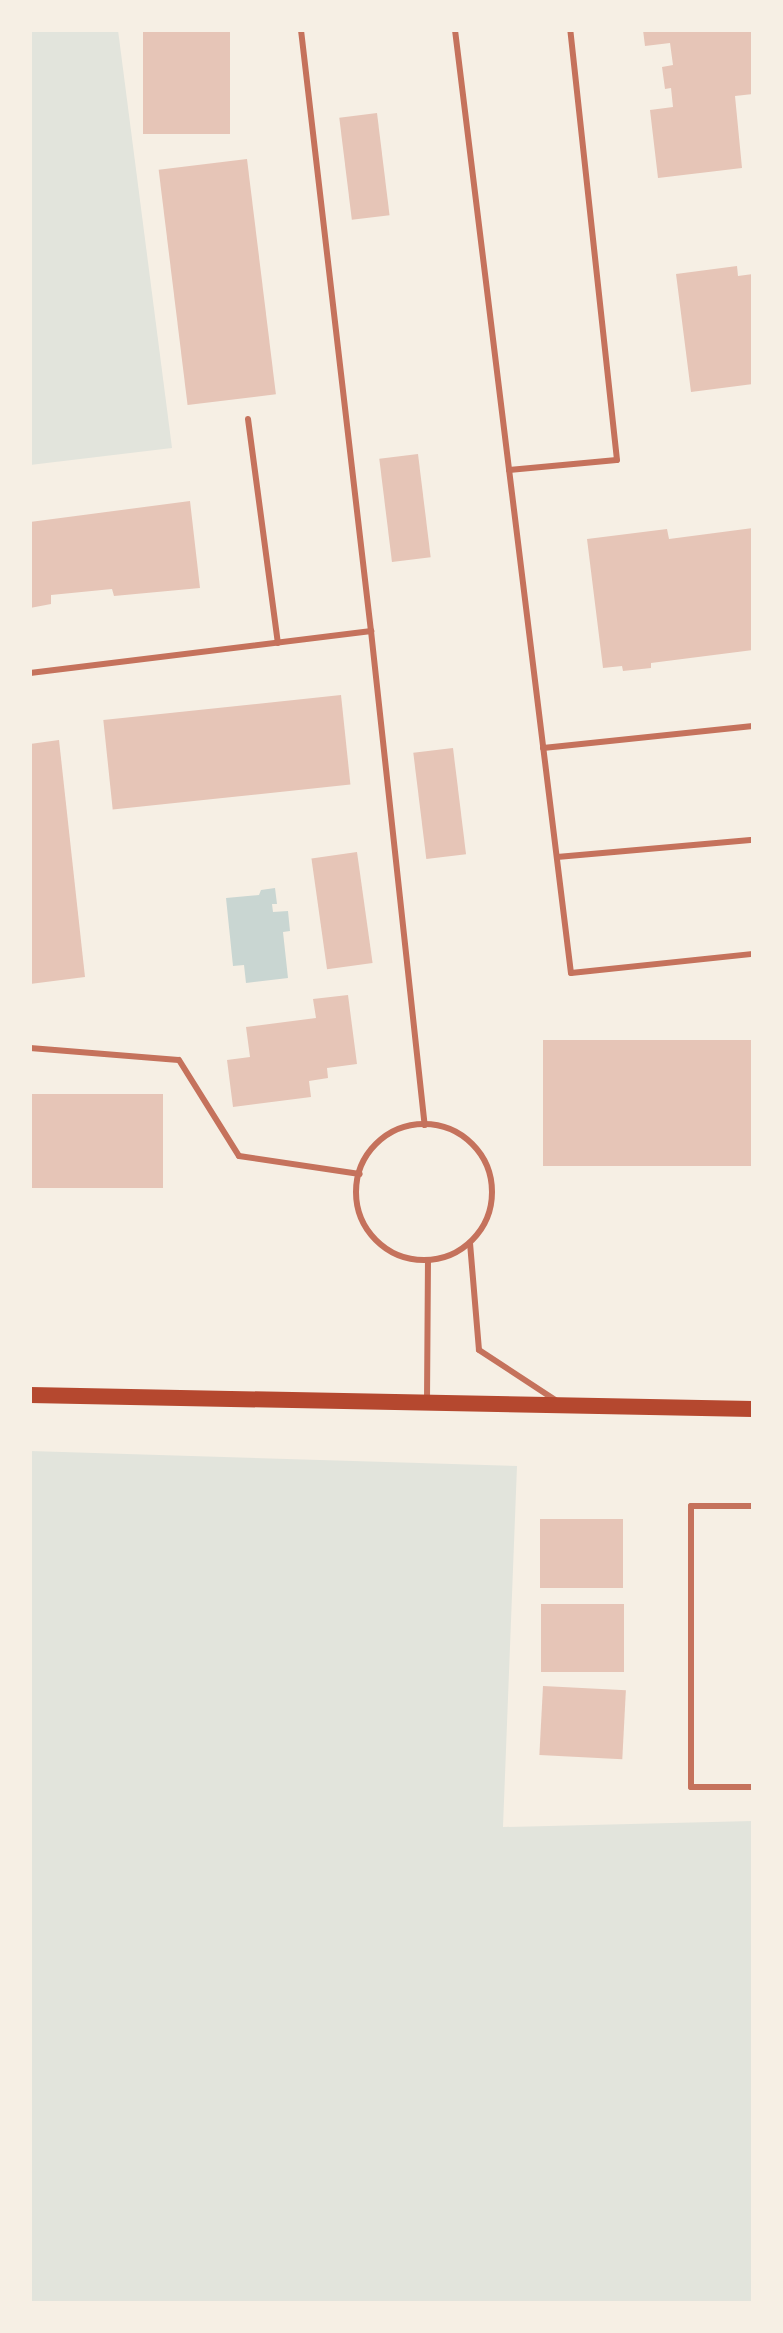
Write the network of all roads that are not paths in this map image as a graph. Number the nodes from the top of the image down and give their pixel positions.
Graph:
1 (301, 30) edge
2 (455, 30) edge
3 (570, 30) edge
4 (248, 419) dead end
5 (509, 470) junction
6 (371, 631) junction
7 (278, 643) junction
8 (30, 673) edge
9 (753, 726) edge
10 (543, 748) junction
11 (753, 840) edge
12 (557, 857) junction
13 (753, 954) edge
14 (30, 1048) edge
15 (425, 1125) junction
16 (360, 1174) junction
17 (470, 1243) junction
18 (428, 1261) junction
19 (30, 1395) edge
20 (427, 1402) junction
21 (563, 1405) junction
22 (753, 1409) edge
23 (753, 1506) edge
24 (753, 1787) edge

1 - 6 lane
2 - 5 lane
3 - 5 lane
4 - 7 lane
5 - 10 lane
6 - 7 lane
6 - 15 lane
7 - 8 lane
9 - 10 lane
10 - 12 lane
11 - 12 lane
12 - 13 lane
14 - 16 lane
15 - 16 lane
15 - 17 lane
16 - 18 lane
17 - 18 lane
17 - 21 lane
18 - 20 lane
19 - 20 main road
20 - 21 main road
21 - 22 main road
23 - 24 lane

